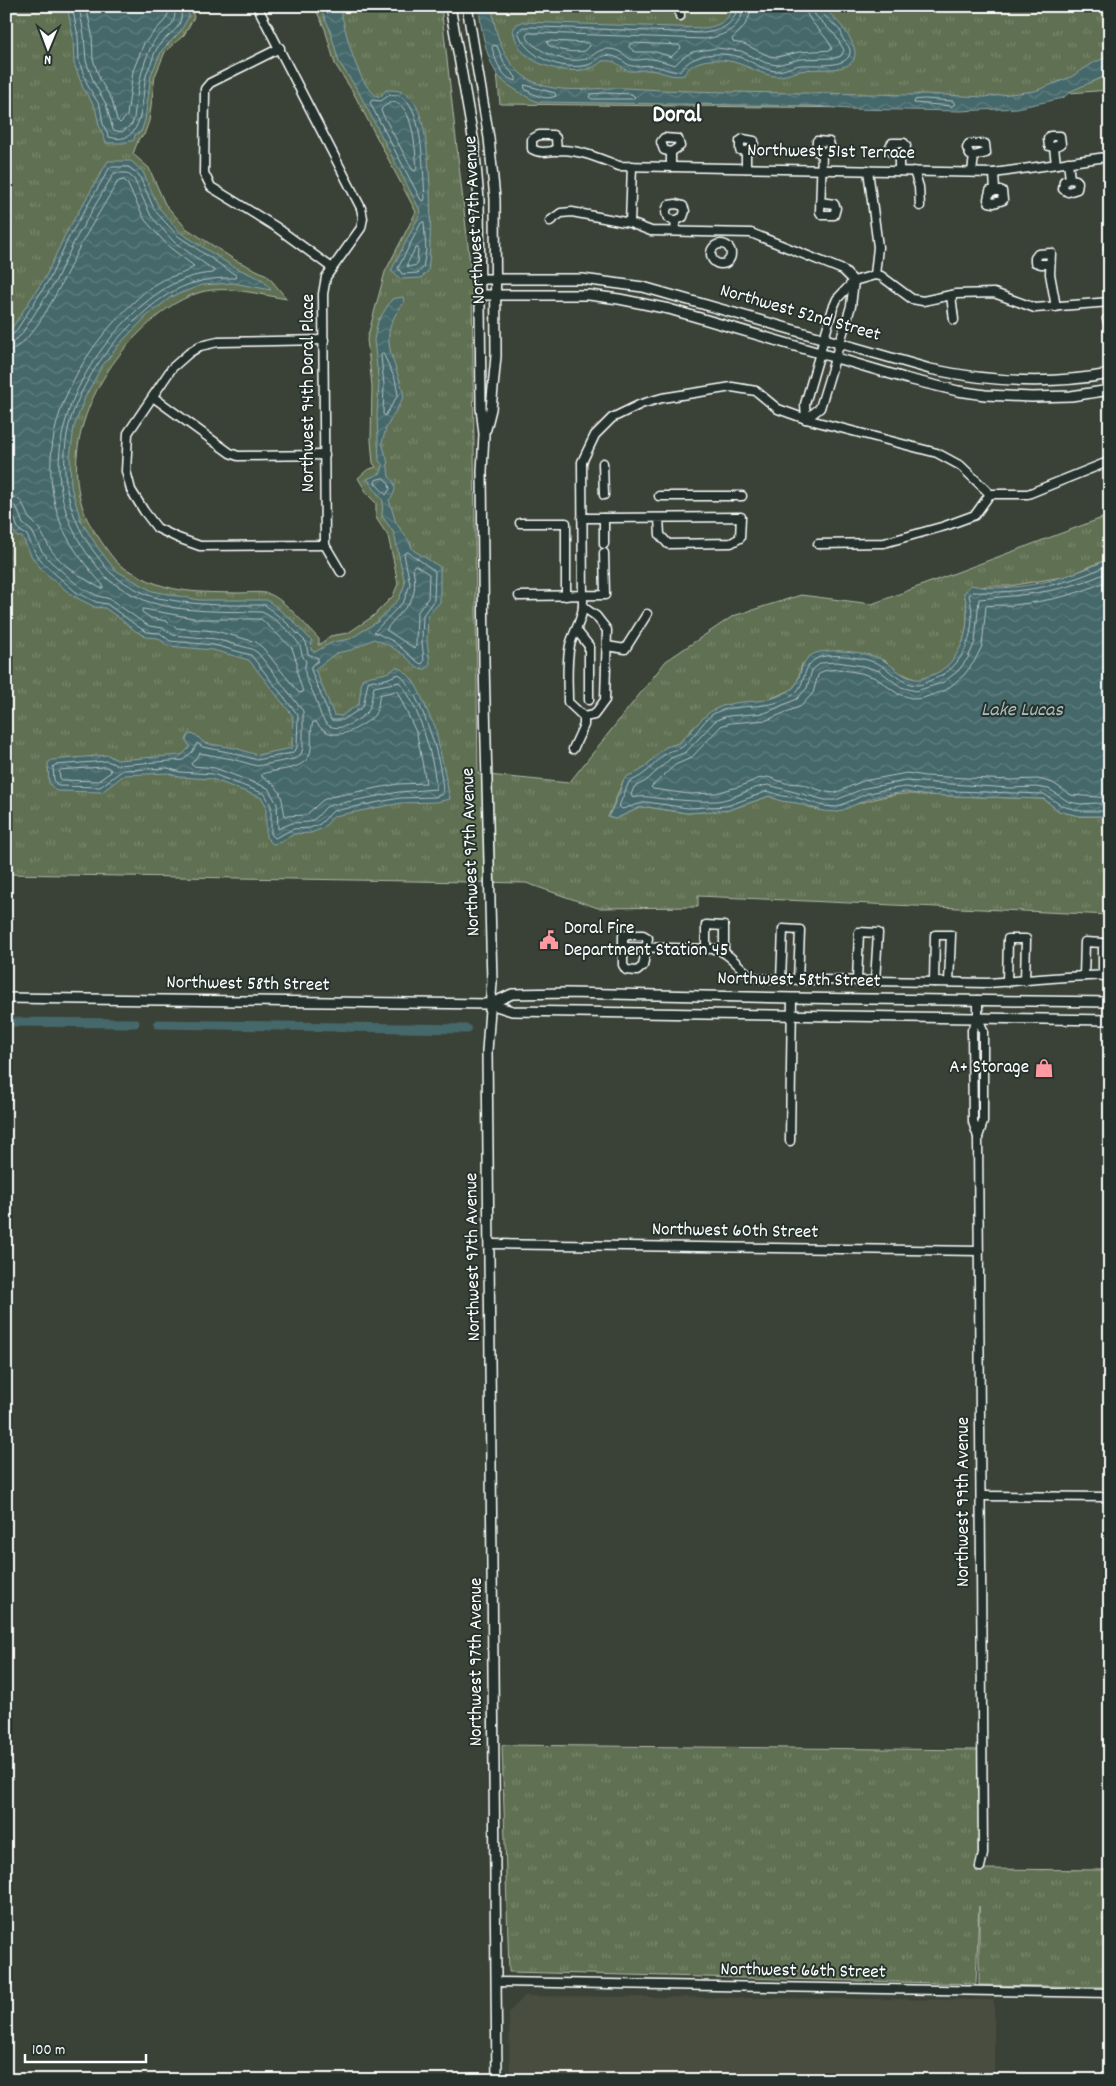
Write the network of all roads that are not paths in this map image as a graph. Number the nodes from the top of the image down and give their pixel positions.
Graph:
1 (257, 6) edge
2 (450, 6) edge
3 (467, 6) edge
4 (679, 6) edge
5 (680, 16) dead end
6 (280, 48) junction
7 (1054, 147) dead end
8 (557, 151) dead end
9 (746, 151) dead end
10 (671, 152) dead end
11 (822, 153) dead end
12 (899, 154) dead end
13 (1108, 155) edge
14 (974, 156) dead end
15 (1068, 162) junction
16 (1056, 164) junction
17 (1110, 165) edge
18 (632, 166) junction
19 (671, 167) junction
20 (746, 168) junction
21 (822, 169) junction
22 (868, 170) junction
23 (899, 170) junction
24 (914, 171) junction
25 (972, 172) junction
26 (994, 173) junction
27 (1070, 178) dead end
28 (995, 191) dead end
29 (820, 202) dead end
30 (920, 206) dead end
31 (550, 221) dead end
32 (675, 221) dead end
33 (630, 223) junction
34 (676, 231) junction
35 (720, 232) junction
36 (720, 243) dead end
37 (1110, 245) edge
38 (1110, 255) edge
39 (1050, 264) dead end
40 (332, 268) junction
41 (875, 275) junction
42 (480, 279) junction
43 (496, 279) junction
44 (602, 280) junction
45 (854, 281) junction
46 (480, 294) junction
47 (496, 295) junction
48 (951, 295) junction
49 (600, 296) junction
50 (1110, 302) edge
51 (1056, 307) junction
52 (1110, 317) edge
53 (954, 320) dead end
54 (1110, 327) edge
55 (824, 338) junction
56 (324, 340) junction
57 (840, 342) junction
58 (820, 354) junction
59 (836, 358) junction
60 (1110, 374) edge
61 (1002, 380) junction
62 (1110, 390) edge
63 (1001, 396) junction
64 (153, 397) junction
65 (806, 419) junction
66 (484, 434) junction
67 (325, 455) junction
68 (1110, 461) edge
69 (603, 463) dead end
70 (990, 494) junction
71 (604, 495) dead end
72 (660, 496) dead end
73 (742, 496) dead end
74 (582, 518) junction
75 (604, 518) junction
76 (659, 518) junction
77 (520, 523) dead end
78 (604, 544) dead end
79 (818, 544) dead end
80 (325, 545) junction
81 (604, 553) dead end
82 (341, 572) dead end
83 (519, 596) dead end
84 (566, 596) junction
85 (582, 596) junction
86 (583, 607) junction
87 (647, 614) dead end
88 (577, 631) junction
89 (607, 646) junction
90 (589, 700) dead end
91 (584, 717) junction
92 (572, 749) dead end
93 (623, 947) junction
94 (646, 947) junction
95 (706, 948) junction
96 (724, 952) junction
97 (1084, 976) junction
98 (1107, 977) edge
99 (781, 980) junction
100 (798, 980) junction
101 (857, 981) junction
102 (875, 981) junction
103 (1025, 981) junction
104 (934, 982) junction
105 (949, 982) junction
106 (1008, 982) junction
107 (6, 998) edge
108 (792, 998) junction
109 (978, 1000) junction
110 (1110, 1002) edge
111 (490, 1004) junction
112 (792, 1016) junction
113 (978, 1018) junction
114 (1110, 1020) edge
115 (790, 1141) dead end
116 (490, 1244) junction
117 (979, 1252) junction
118 (981, 1496) junction
119 (1110, 1498) edge
120 (980, 1867) dead end
121 (496, 1982) junction
122 (1110, 1993) edge
123 (497, 2080) edge

1 - 6 street, Northwest 94th Doral Place
2 - 42 street, Northwest 97th Avenue
3 - 43 street, Northwest 97th Avenue
4 - 5 street
6 - 40 street, Northwest 94th Doral Place
6 - 40 street
7 - 16 street
8 - 18 street, Northwest 51st Terrace
9 - 20 street
10 - 19 street
11 - 21 street
12 - 23 street
13 - 15 street, Northwest 51st Terrace
13 - 17 street
14 - 25 street
15 - 16 street, Northwest 51st Terrace
15 - 27 street
16 - 26 street, Northwest 51st Terrace
18 - 19 street, Northwest 51st Terrace
18 - 33 street
19 - 20 street, Northwest 51st Terrace
20 - 21 street, Northwest 51st Terrace
21 - 22 street, Northwest 51st Terrace
21 - 29 street
22 - 23 street, Northwest 51st Terrace
22 - 41 street
23 - 24 street, Northwest 51st Terrace
24 - 25 street, Northwest 51st Terrace
24 - 30 street
25 - 26 street, Northwest 51st Terrace
26 - 28 street
31 - 33 street
32 - 34 street
33 - 34 street
34 - 35 street
35 - 36 street
35 - 45 street
37 - 38 street
39 - 51 street
40 - 56 street, Northwest 94th Doral Place
41 - 45 street
41 - 48 street
42 - 43 street, Northwest 52nd Street
42 - 46 street, Northwest 97th Avenue
43 - 44 street, Northwest 52nd Street
43 - 47 street, Northwest 97th Avenue
44 - 49 street
44 - 55 street, Northwest 52nd Street
45 - 55 street
45 - 57 street
46 - 47 street, Northwest 52nd Street
46 - 66 street, Northwest 97th Avenue
47 - 49 street, Northwest 52nd Street
47 - 66 street, Northwest 97th Avenue
48 - 51 street
48 - 53 street
49 - 58 street, Northwest 52nd Street
50 - 51 street
52 - 54 street
55 - 57 street, Northwest 52nd Street
55 - 58 street
56 - 64 street
56 - 67 street, Northwest 94th Doral Place
57 - 59 street
57 - 61 street, Northwest 52nd Street
58 - 59 street, Northwest 52nd Street
58 - 65 street
59 - 63 street, Northwest 52nd Street
59 - 65 street
60 - 61 street, Northwest 52nd Street
61 - 63 street
62 - 63 street, Northwest 52nd Street
64 - 67 street
64 - 80 street
65 - 70 street
65 - 74 street
66 - 111 street, Northwest 97th Avenue
67 - 80 street, Northwest 94th Doral Place
68 - 70 street
69 - 71 street
70 - 79 street
72 - 73 street
74 - 75 street
74 - 85 street
75 - 76 street
75 - 78 street
76 - 76 street
77 - 84 street
80 - 82 street
81 - 85 street
83 - 84 street
84 - 85 street
85 - 86 street
86 - 88 street
86 - 89 street
87 - 89 street
88 - 90 street
88 - 91 street
89 - 91 street
91 - 92 street
93 - 94 street
93 - 94 street
93 - 94 street
94 - 95 street
95 - 96 street
95 - 96 street
96 - 99 street
97 - 98 street
97 - 98 street
97 - 103 street
99 - 100 street
99 - 100 street
100 - 101 street
101 - 102 street
101 - 102 street
102 - 104 street
103 - 106 street
103 - 106 street
104 - 105 street
104 - 105 street
105 - 106 street
107 - 111 street, Northwest 58th Street
108 - 109 street, Northwest 58th Street
108 - 111 street, Northwest 58th Street
108 - 112 street
109 - 110 street, Northwest 58th Street
109 - 113 street, Northwest 99th Avenue
111 - 112 street, Northwest 58th Street
111 - 116 street, Northwest 97th Avenue
112 - 113 street, Northwest 58th Street
112 - 115 street
113 - 114 street, Northwest 58th Street
113 - 117 street, Northwest 99th Avenue
116 - 117 street, Northwest 60th Street
116 - 121 street, Northwest 97th Avenue
117 - 118 street, Northwest 99th Avenue
118 - 119 street
118 - 120 street, Northwest 99th Avenue
121 - 122 street, Northwest 66th Street
121 - 123 street, Northwest 97th Avenue

